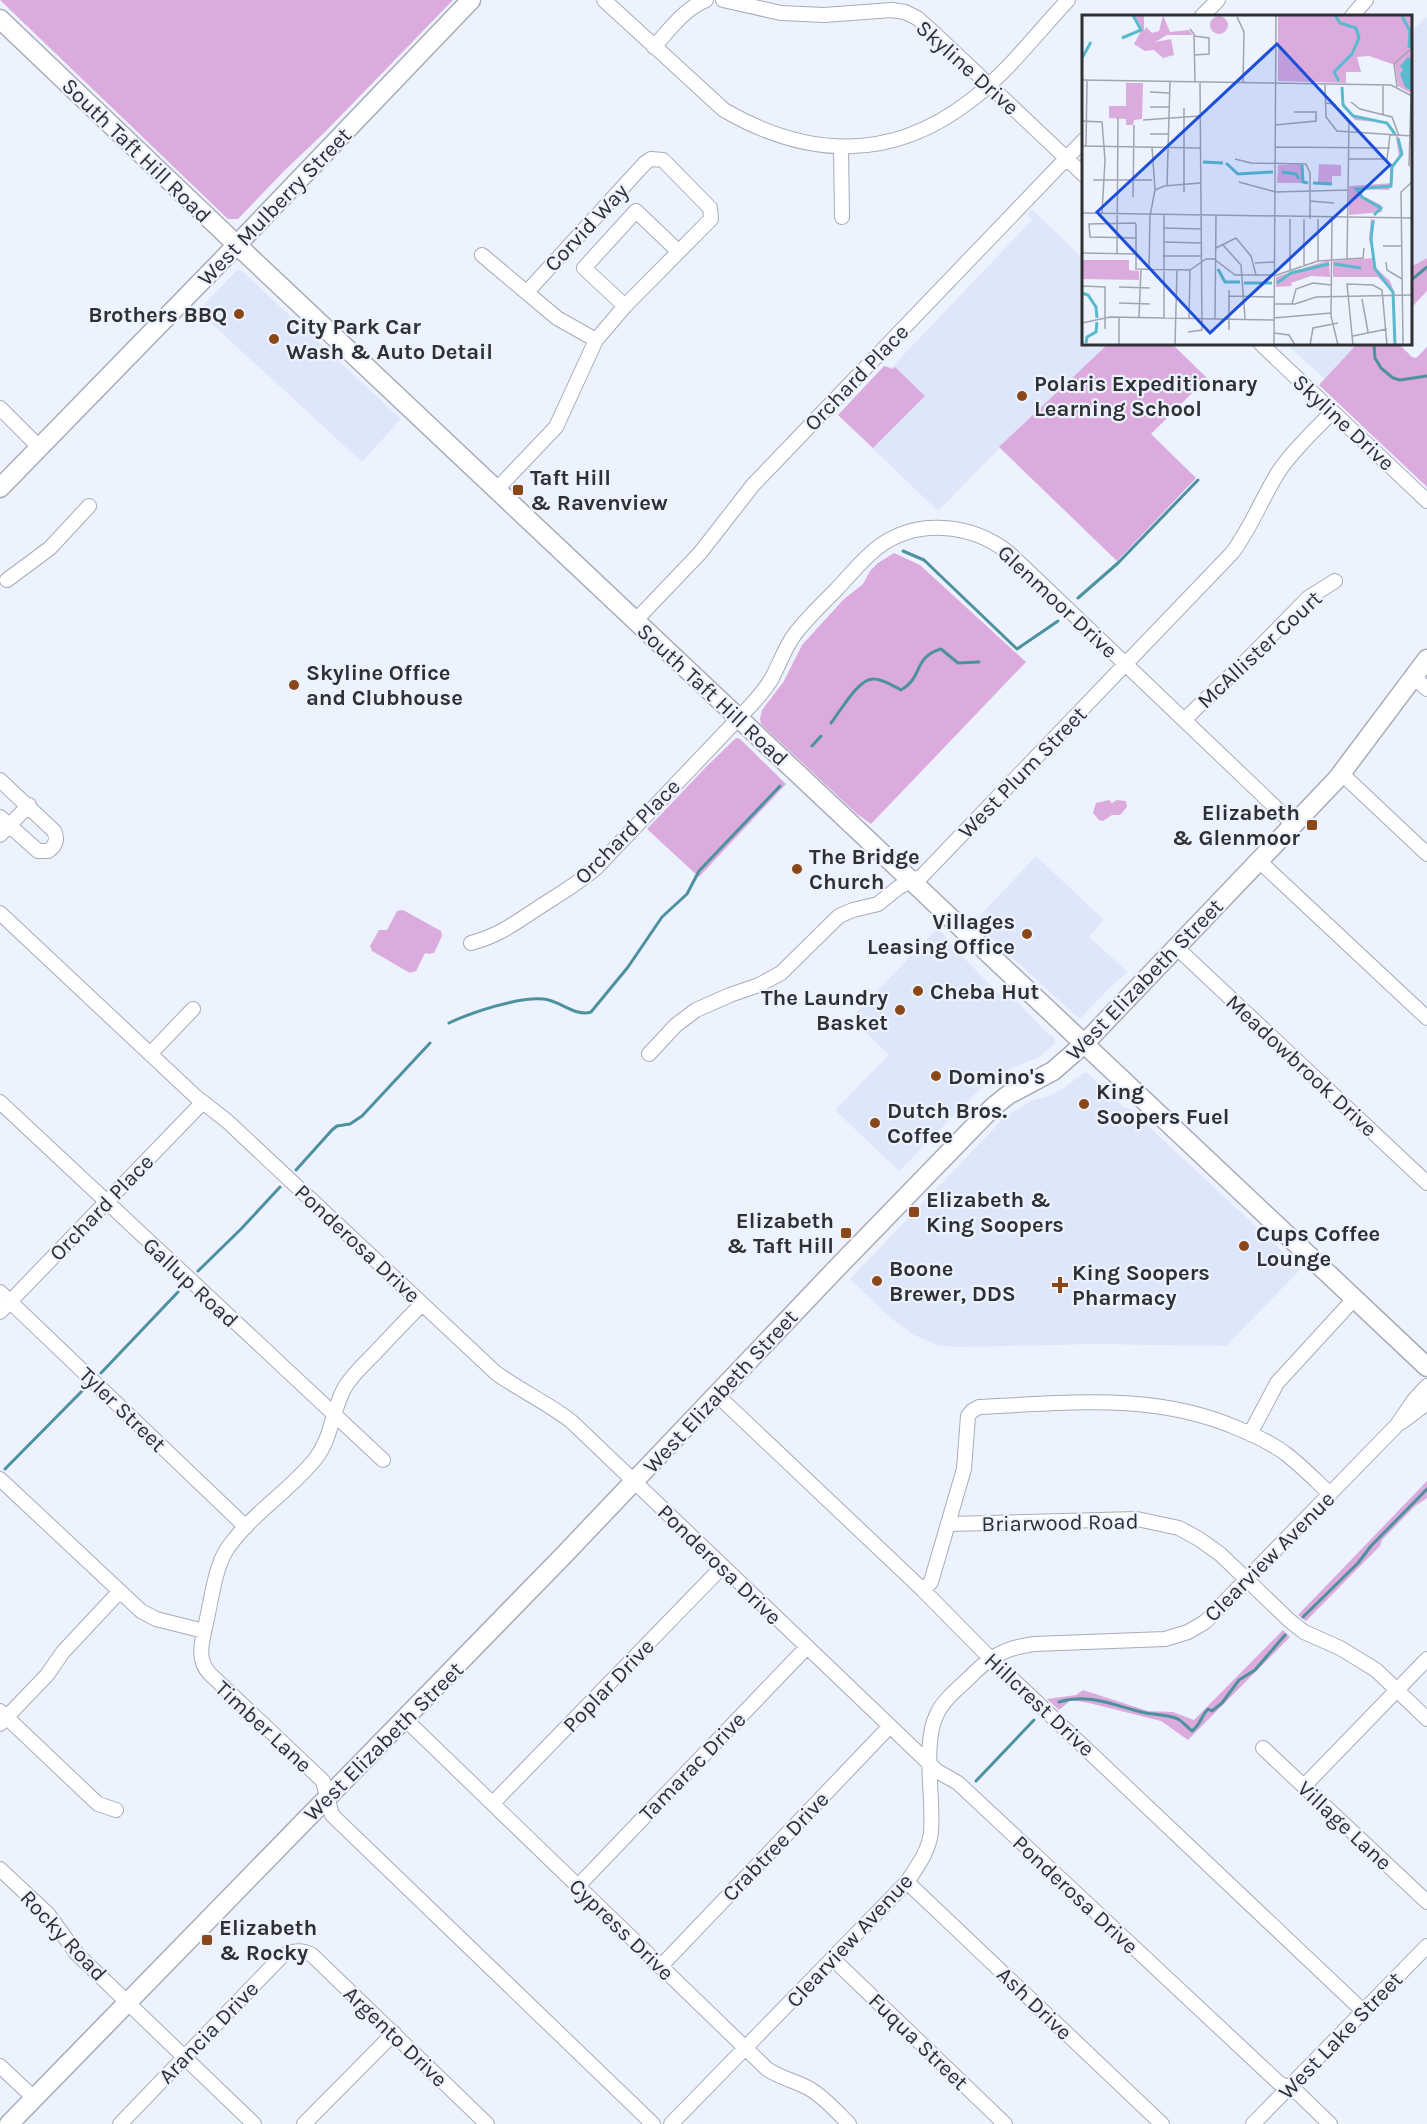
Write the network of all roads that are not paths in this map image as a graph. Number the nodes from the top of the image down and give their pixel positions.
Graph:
1 (471, 0) edge
2 (604, 0) edge
3 (706, 0) edge
4 (723, 0) edge
5 (1068, 0) edge
6 (1218, 0) edge
7 (1366, 0) edge
8 (1203, 15) edge
9 (1353, 15) edge
10 (0, 19) edge
11 (654, 47) junction
12 (989, 84) junction
13 (1082, 141) edge
14 (841, 147) junction
15 (1066, 158) junction
16 (1082, 174) edge
17 (842, 217) dead end
18 (237, 245) junction
19 (678, 251) junction
20 (482, 255) dead end
21 (527, 292) junction
22 (625, 306) junction
23 (596, 340) junction
24 (1262, 345) edge
25 (0, 408) edge
26 (1332, 411) junction
27 (39, 447) junction
28 (0, 488) edge
29 (496, 490) junction
30 (1427, 501) edge
31 (89, 506) dead end
32 (8, 580) dead end
33 (1335, 581) dead end
34 (635, 621) junction
35 (1427, 659) edge
36 (1126, 664) junction
37 (1420, 683) edge
38 (738, 718) junction
39 (1184, 720) junction
40 (1341, 773) junction
41 (0, 780) edge
42 (29, 805) junction
43 (1293, 824) junction
44 (3, 826) edge
45 (1427, 854) edge
46 (1258, 860) junction
47 (911, 881) junction
48 (0, 914) edge
49 (471, 943) dead end
50 (1176, 947) junction
51 (193, 1009) dead end
52 (1427, 1018) edge
53 (1084, 1044) junction
54 (150, 1054) junction
55 (649, 1054) dead end
56 (0, 1102) edge
57 (202, 1102) junction
58 (1427, 1183) edge
59 (107, 1202) junction
60 (1354, 1299) junction
61 (3, 1302) edge
62 (422, 1304) junction
63 (1427, 1366) edge
64 (1427, 1386) edge
65 (717, 1395) junction
66 (1427, 1403) edge
67 (334, 1416) junction
68 (1397, 1425) junction
69 (1250, 1434) junction
70 (383, 1460) dead end
71 (0, 1479) edge
72 (634, 1482) junction
73 (1330, 1494) junction
74 (949, 1524) junction
75 (246, 1527) junction
76 (723, 1566) junction
77 (1248, 1579) junction
78 (923, 1590) junction
79 (120, 1591) junction
80 (204, 1631) junction
81 (807, 1647) junction
82 (990, 1658) junction
83 (1427, 1659) edge
84 (1397, 1690) junction
85 (2, 1718) edge
86 (405, 1719) junction
87 (1427, 1719) edge
88 (890, 1726) junction
89 (1263, 1748) dead end
90 (930, 1765) junction
91 (1304, 1786) junction
92 (327, 1798) junction
93 (493, 1803) junction
94 (116, 1810) dead end
95 (0, 1869) edge
96 (907, 1882) junction
97 (578, 1886) junction
98 (1427, 1902) edge
99 (1427, 1946) edge
100 (302, 1951) joint
101 (832, 1958) junction
102 (660, 1967) junction
103 (128, 2002) junction
104 (1364, 2011) junction
105 (393, 2033) junction
106 (745, 2049) junction
107 (184, 2057) junction
108 (0, 2066) edge
109 (1288, 2089) junction
110 (34, 2098) junction
111 (9, 2124) edge
112 (120, 2124) edge
113 (254, 2124) edge
114 (304, 2124) edge
115 (487, 2124) edge
116 (653, 2124) edge
117 (671, 2124) edge
118 (849, 2124) edge
119 (1005, 2124) edge
120 (1162, 2124) edge
121 (1253, 2124) edge
122 (1330, 2124) edge

1 - 18 main road, West Mulberry Street
2 - 11 street
3 - 11 street
4 - 12 street, Skyline Drive
5 - 12 street
6 - 8 street
7 - 9 street
10 - 18 main road, South Taft Hill Road
11 - 14 street
12 - 14 street
12 - 15 street, Skyline Drive
13 - 15 street, Orchard Place
14 - 17 street
15 - 16 street, Skyline Drive
15 - 34 street, Orchard Place
18 - 27 main road, West Mulberry Street
18 - 29 main road, South Taft Hill Road
19 - 21 street, Corvid Way
19 - 22 street
19 - 22 street
20 - 21 street
21 - 23 street
22 - 23 street
23 - 29 street
24 - 26 street, Skyline Drive
25 - 27 street
26 - 30 street, Skyline Drive
26 - 36 street, West Plum Street
27 - 28 main road, West Mulberry Street
29 - 34 main road, South Taft Hill Road
31 - 32 street
33 - 39 street, McAllister Court
34 - 38 main road, South Taft Hill Road
35 - 37 main road, West Elizabeth Street
36 - 38 street, Glenmoor Drive
36 - 39 street, Glenmoor Drive
36 - 47 street, West Plum Street
37 - 40 main road, West Elizabeth Street
38 - 47 main road, South Taft Hill Road
38 - 49 street, Orchard Place
39 - 43 street, Glenmoor Drive
40 - 43 main road, West Elizabeth Street
40 - 45 street
41 - 42 street
42 - 44 street
42 - 44 street
43 - 46 main road, West Elizabeth Street
46 - 50 main road, West Elizabeth Street
46 - 52 street
47 - 53 main road, South Taft Hill Road
47 - 55 street, West Plum Street
48 - 54 street, Ponderosa Drive
50 - 53 main road, West Elizabeth Street
50 - 58 street, Meadowbrook Drive
51 - 54 street
53 - 60 main road, South Taft Hill Road
53 - 65 main road, West Elizabeth Street
54 - 57 street, Ponderosa Drive
56 - 59 street, Gallup Road
57 - 59 street, Orchard Place
57 - 62 street, Ponderosa Drive
59 - 61 street, Orchard Place
59 - 67 street, Gallup Road
60 - 63 main road, South Taft Hill Road
60 - 69 street
61 - 75 street, Tyler Street
62 - 67 street
62 - 72 street, Ponderosa Drive
64 - 68 street, Clearview Avenue
65 - 72 main road, West Elizabeth Street
65 - 78 street, Hillcrest Drive
66 - 68 street, Clearview Avenue
67 - 70 street, Gallup Road
67 - 75 street
68 - 73 street, Clearview Avenue
69 - 73 street
69 - 74 street
71 - 79 street
72 - 76 street, Ponderosa Drive
72 - 86 main road, West Elizabeth Street
73 - 77 street, Clearview Avenue
74 - 77 street, Briarwood Road
74 - 78 street
75 - 80 street
76 - 81 street, Ponderosa Drive
76 - 93 street, Poplar Drive
77 - 82 street, Clearview Avenue
77 - 84 street, Briarwood Road
78 - 82 street, Hillcrest Drive
79 - 80 street
79 - 85 street
80 - 92 street, Timber Lane
81 - 88 street, Ponderosa Drive
81 - 97 street, Tamarac Drive
82 - 90 street, Clearview Avenue
82 - 104 street, Hillcrest Drive
83 - 84 street
84 - 87 street, Briarwood Road
84 - 91 street
85 - 94 street
86 - 92 main road, West Elizabeth Street
86 - 93 street, Cypress Drive
88 - 90 street, Ponderosa Drive
88 - 102 street, Crabtree Drive
89 - 91 street, Village Lane
90 - 96 street, Clearview Avenue
90 - 109 street, Ponderosa Drive
91 - 98 street, Village Lane
92 - 103 main road, West Elizabeth Street
92 - 116 street, Timber Lane
93 - 97 street, Cypress Drive
95 - 103 street, Rocky Road
96 - 101 street, Clearview Avenue
96 - 120 street, Ash Drive
97 - 102 street, Cypress Drive
99 - 104 street, West Lake Street
100 - 105 street, Argento Drive
100 - 107 street, Arancia Drive
101 - 106 street, Clearview Avenue
101 - 119 street, Fuqua Street
102 - 106 street, Cypress Drive
103 - 107 street, Rocky Road
103 - 110 main road, West Elizabeth Street
104 - 109 street, West Lake Street
105 - 114 street
105 - 115 street, Argento Drive
106 - 117 street, Clearview Avenue
106 - 118 street, Cypress Drive
107 - 112 street, Arancia Drive
107 - 113 street, Rocky Road
108 - 110 street
109 - 121 street, West Lake Street
109 - 122 street, Ponderosa Drive
110 - 111 main road, West Elizabeth Street

